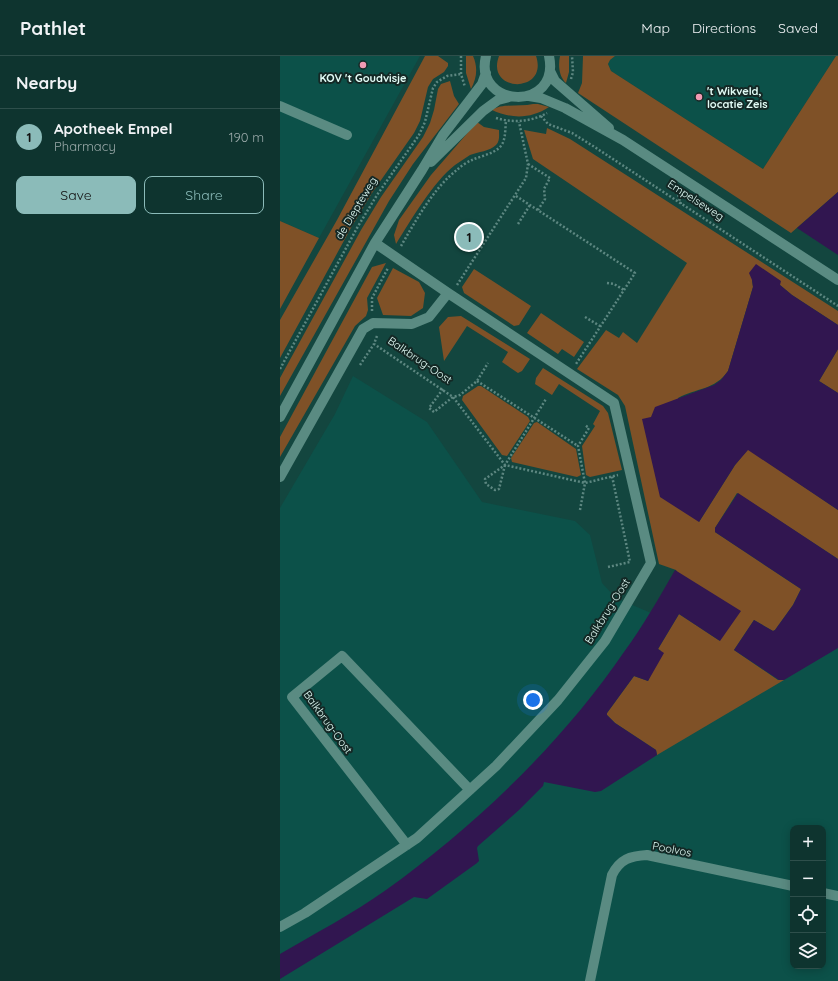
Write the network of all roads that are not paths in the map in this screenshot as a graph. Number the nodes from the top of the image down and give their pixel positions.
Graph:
1 (549, 56) edge
2 (484, 58) edge
3 (550, 71) junction
4 (486, 73) junction
5 (530, 96) junction
6 (509, 97) junction
7 (280, 106) edge
8 (347, 135) dead end
9 (622, 140) junction
10 (422, 170) junction
11 (375, 243) junction
12 (838, 280) edge
13 (448, 293) junction
14 (280, 418) edge
15 (280, 477) edge
16 (470, 790) junction
17 (408, 845) junction
18 (790, 885) edge
19 (826, 894) edge
20 (838, 896) edge
21 (280, 927) edge
22 (590, 981) edge

1 - 3 street
2 - 4 street
3 - 5 street
3 - 9 street, Empelseweg
4 - 6 street
4 - 10 street
5 - 6 street, Empelseweg
5 - 9 street, Empelseweg
6 - 10 street
7 - 8 street
9 - 12 street, Empelseweg
10 - 11 street
11 - 13 street, Balkbrug-Oost
11 - 14 street
13 - 15 street
13 - 16 street, Balkbrug-Oost
16 - 17 street, Balkbrug-Oost
16 - 17 street, Balkbrug-Oost
17 - 21 street, Balkbrug-Oost
18 - 22 street, Poolvos
19 - 20 street

